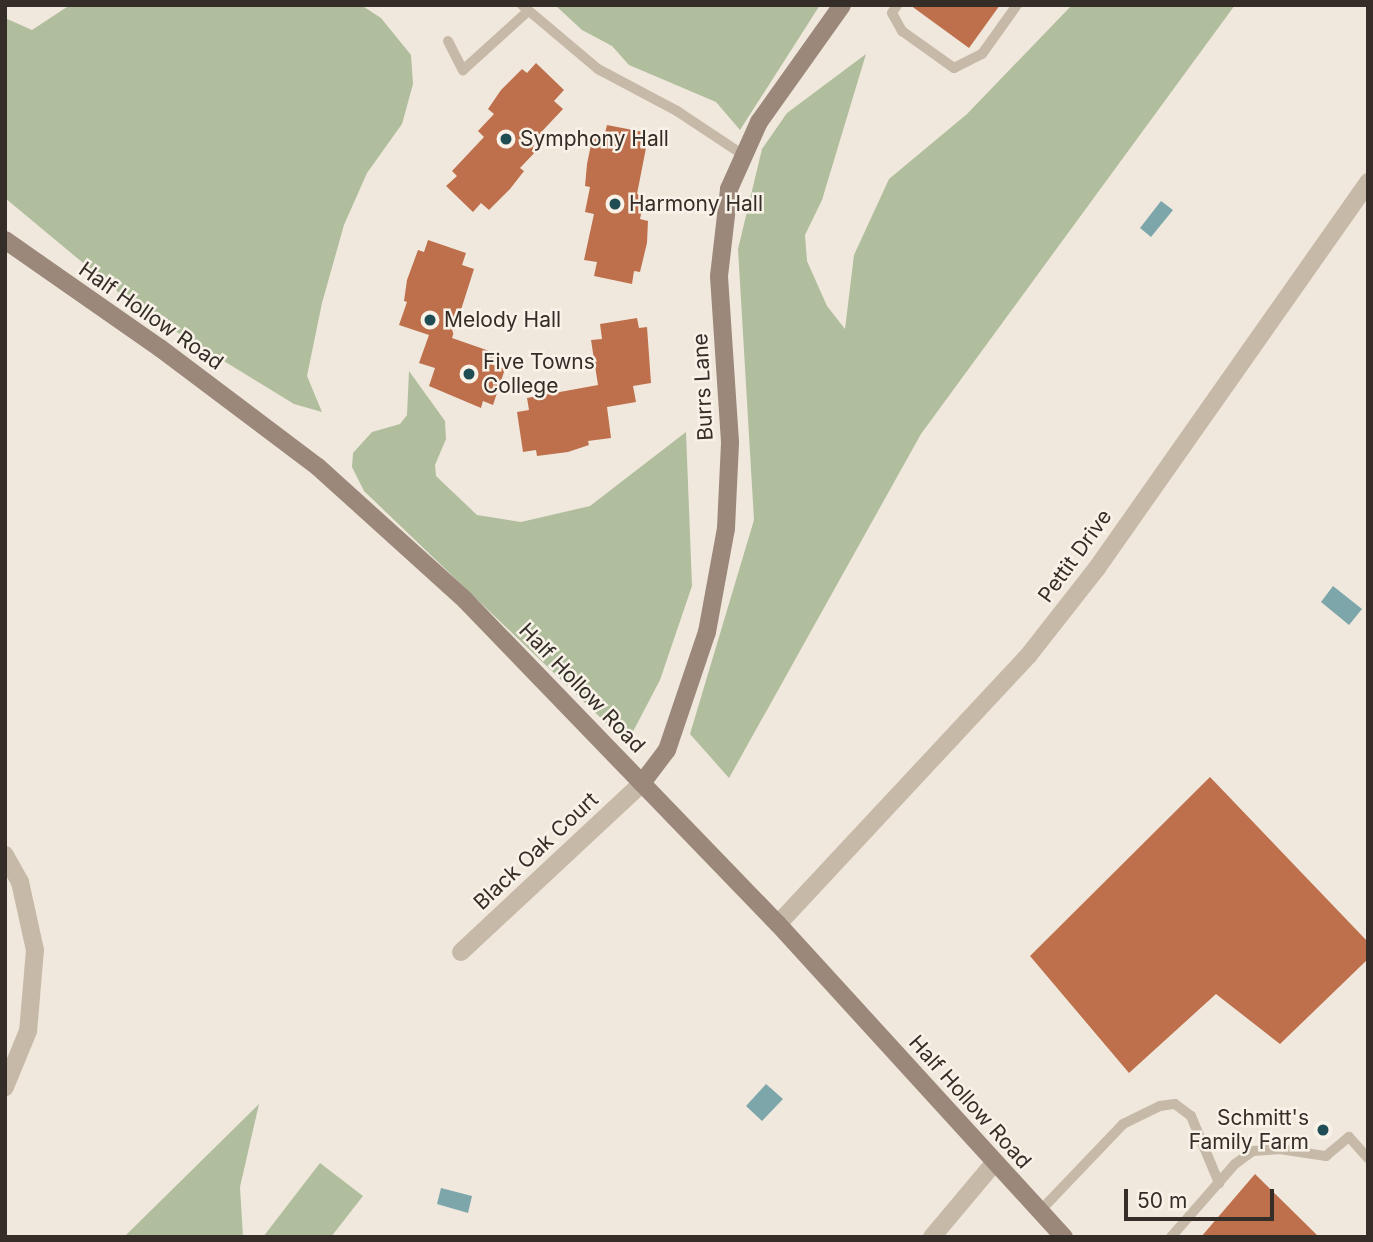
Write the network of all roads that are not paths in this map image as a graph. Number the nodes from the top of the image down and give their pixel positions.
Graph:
1 (842, 5) edge
2 (897, 5) edge
3 (1017, 5) edge
4 (525, 9) edge
5 (447, 41) dead end
6 (742, 154) junction
7 (1368, 182) edge
8 (5, 240) edge
9 (642, 783) junction
10 (5, 855) edge
11 (778, 924) junction
12 (461, 951) dead end
13 (5, 1087) edge
14 (1367, 1157) edge
15 (994, 1163) junction
16 (1219, 1183) junction
17 (1040, 1212) junction
18 (932, 1237) edge
19 (1064, 1237) edge
20 (1171, 1237) edge

1 - 6 main road, Burrs Lane
2 - 3 lane
4 - 5 lane
4 - 6 lane
6 - 9 main road, Burrs Lane
7 - 11 street, Pettit Drive
8 - 9 main road, Half Hollow Road
9 - 11 main road, Half Hollow Road
9 - 12 street, Black Oak Court
10 - 13 street
11 - 15 main road, Half Hollow Road
14 - 16 lane
15 - 17 main road, Half Hollow Road
15 - 18 street
16 - 17 lane
16 - 20 lane
17 - 19 main road, Half Hollow Road

